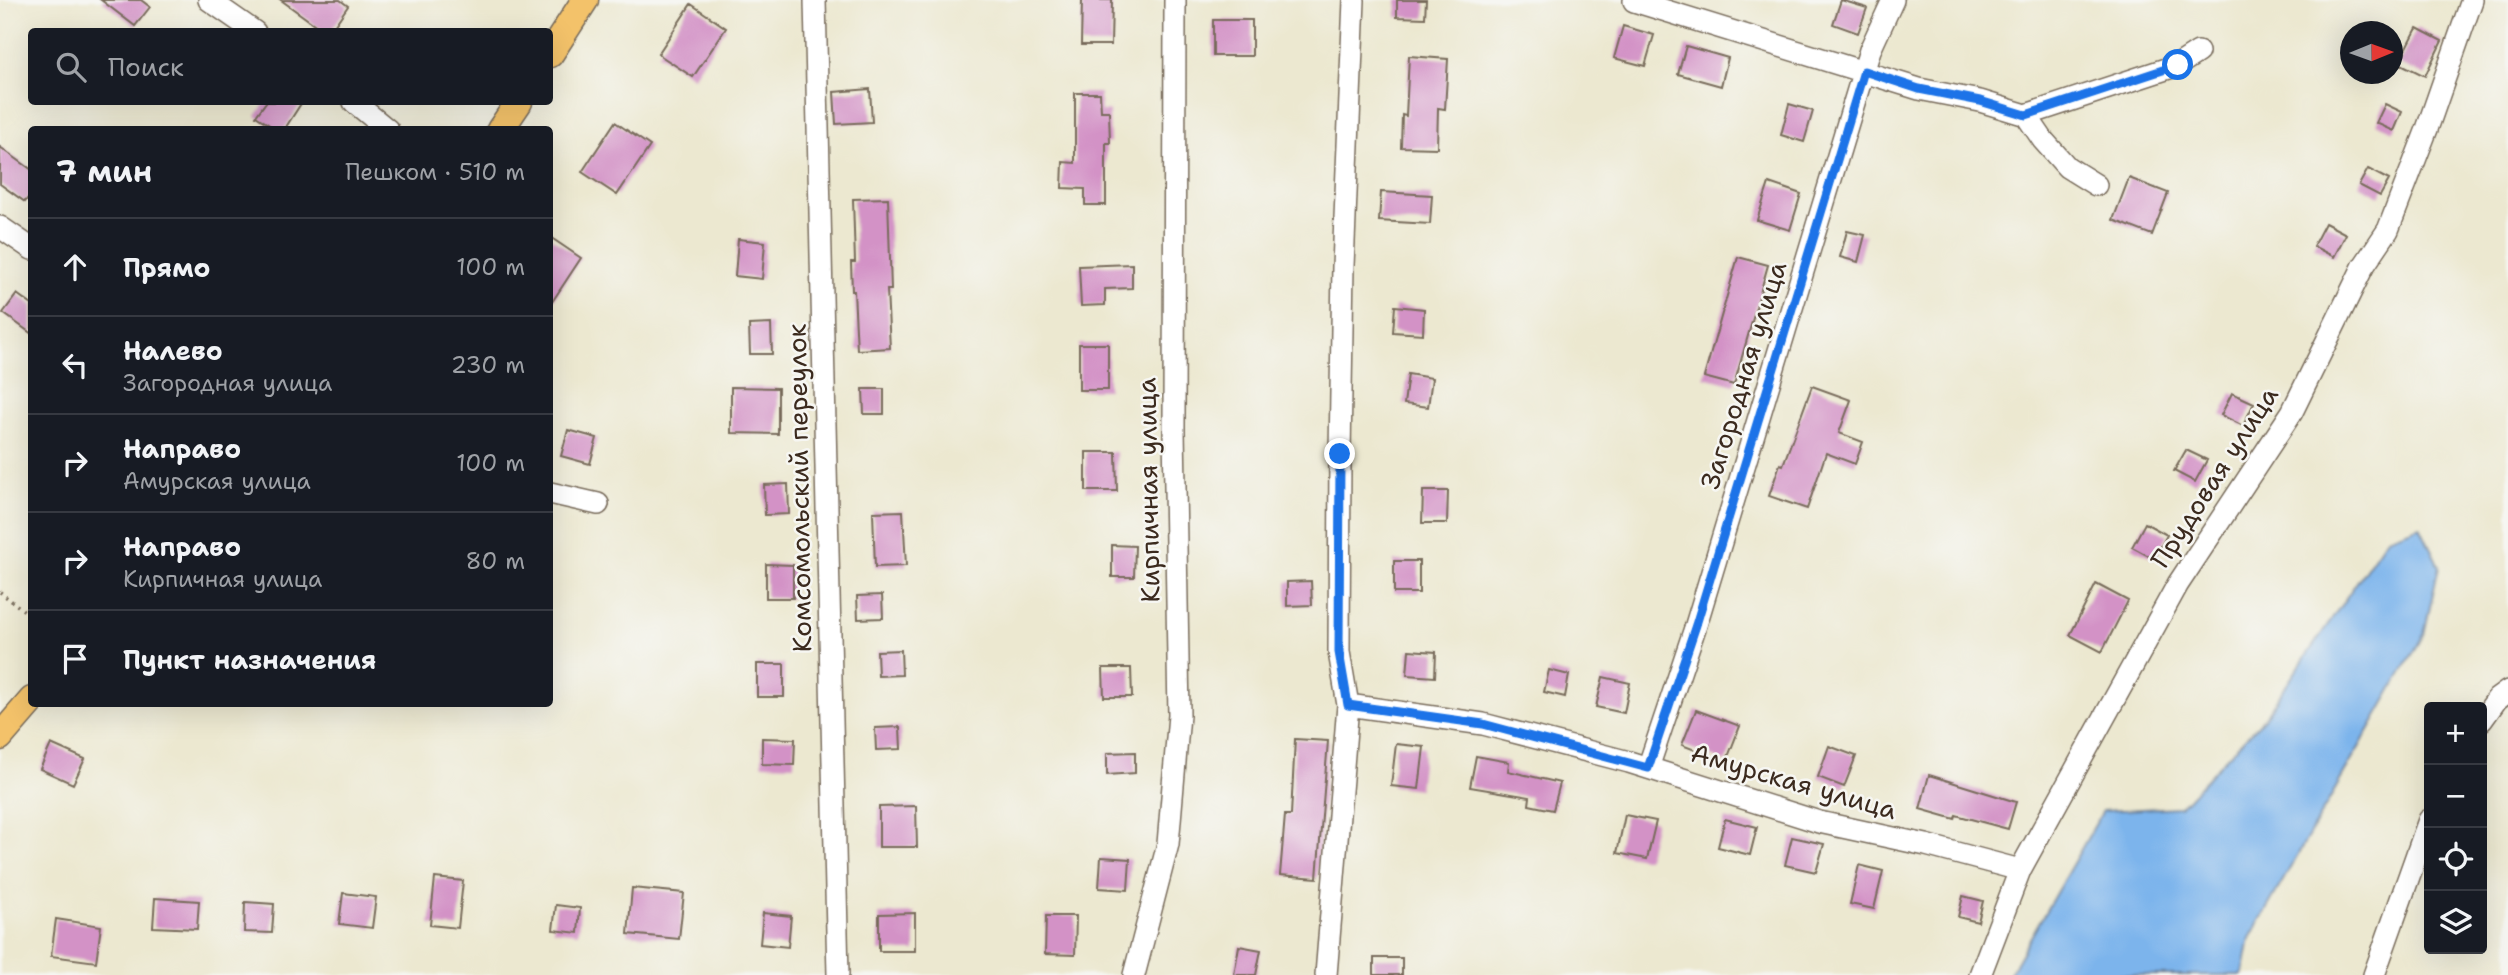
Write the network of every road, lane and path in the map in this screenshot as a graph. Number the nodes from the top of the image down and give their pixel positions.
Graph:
1 (209, 0) edge
2 (585, 0) edge
3 (815, 0) edge
4 (1175, 0) edge
5 (1354, 0) edge
6 (1893, 0) edge
7 (2472, 0) edge
8 (1634, 1) edge
9 (249, 28) edge
10 (553, 49) edge
11 (2198, 52) dead end
12 (1864, 71) junction
13 (358, 105) edge
14 (517, 105) edge
15 (2026, 115) junction
16 (383, 126) edge
17 (503, 126) edge
18 (2096, 185) dead end
19 (0, 227) edge
20 (28, 246) edge
21 (553, 494) edge
22 (598, 504) dead end
23 (0, 592) edge
24 (28, 614) edge
25 (2508, 691) edge
26 (28, 704) edge
27 (1348, 705) junction
28 (2487, 713) edge
29 (4, 727) edge
30 (1648, 768) junction
31 (2426, 828) edge
32 (2020, 870) junction
33 (838, 975) edge
34 (1134, 975) edge
35 (1326, 975) edge
36 (1980, 975) edge
37 (2374, 975) edge

1 - 9 street
2 - 10 main road
3 - 33 street, Комсомольский переулок
4 - 34 street, Кирпичная улица
5 - 27 street
6 - 12 street, Загородная улица
7 - 32 street, Прудовая улица
8 - 12 street
11 - 15 street
12 - 15 street
12 - 30 street, Загородная улица
13 - 16 street
14 - 17 main road
15 - 18 street
19 - 20 street
21 - 22 street
23 - 24 path
25 - 28 street
26 - 29 main road
27 - 30 street, Амурская улица
27 - 35 street
30 - 32 street, Амурская улица
31 - 37 street
32 - 36 street, Прудовая улица

